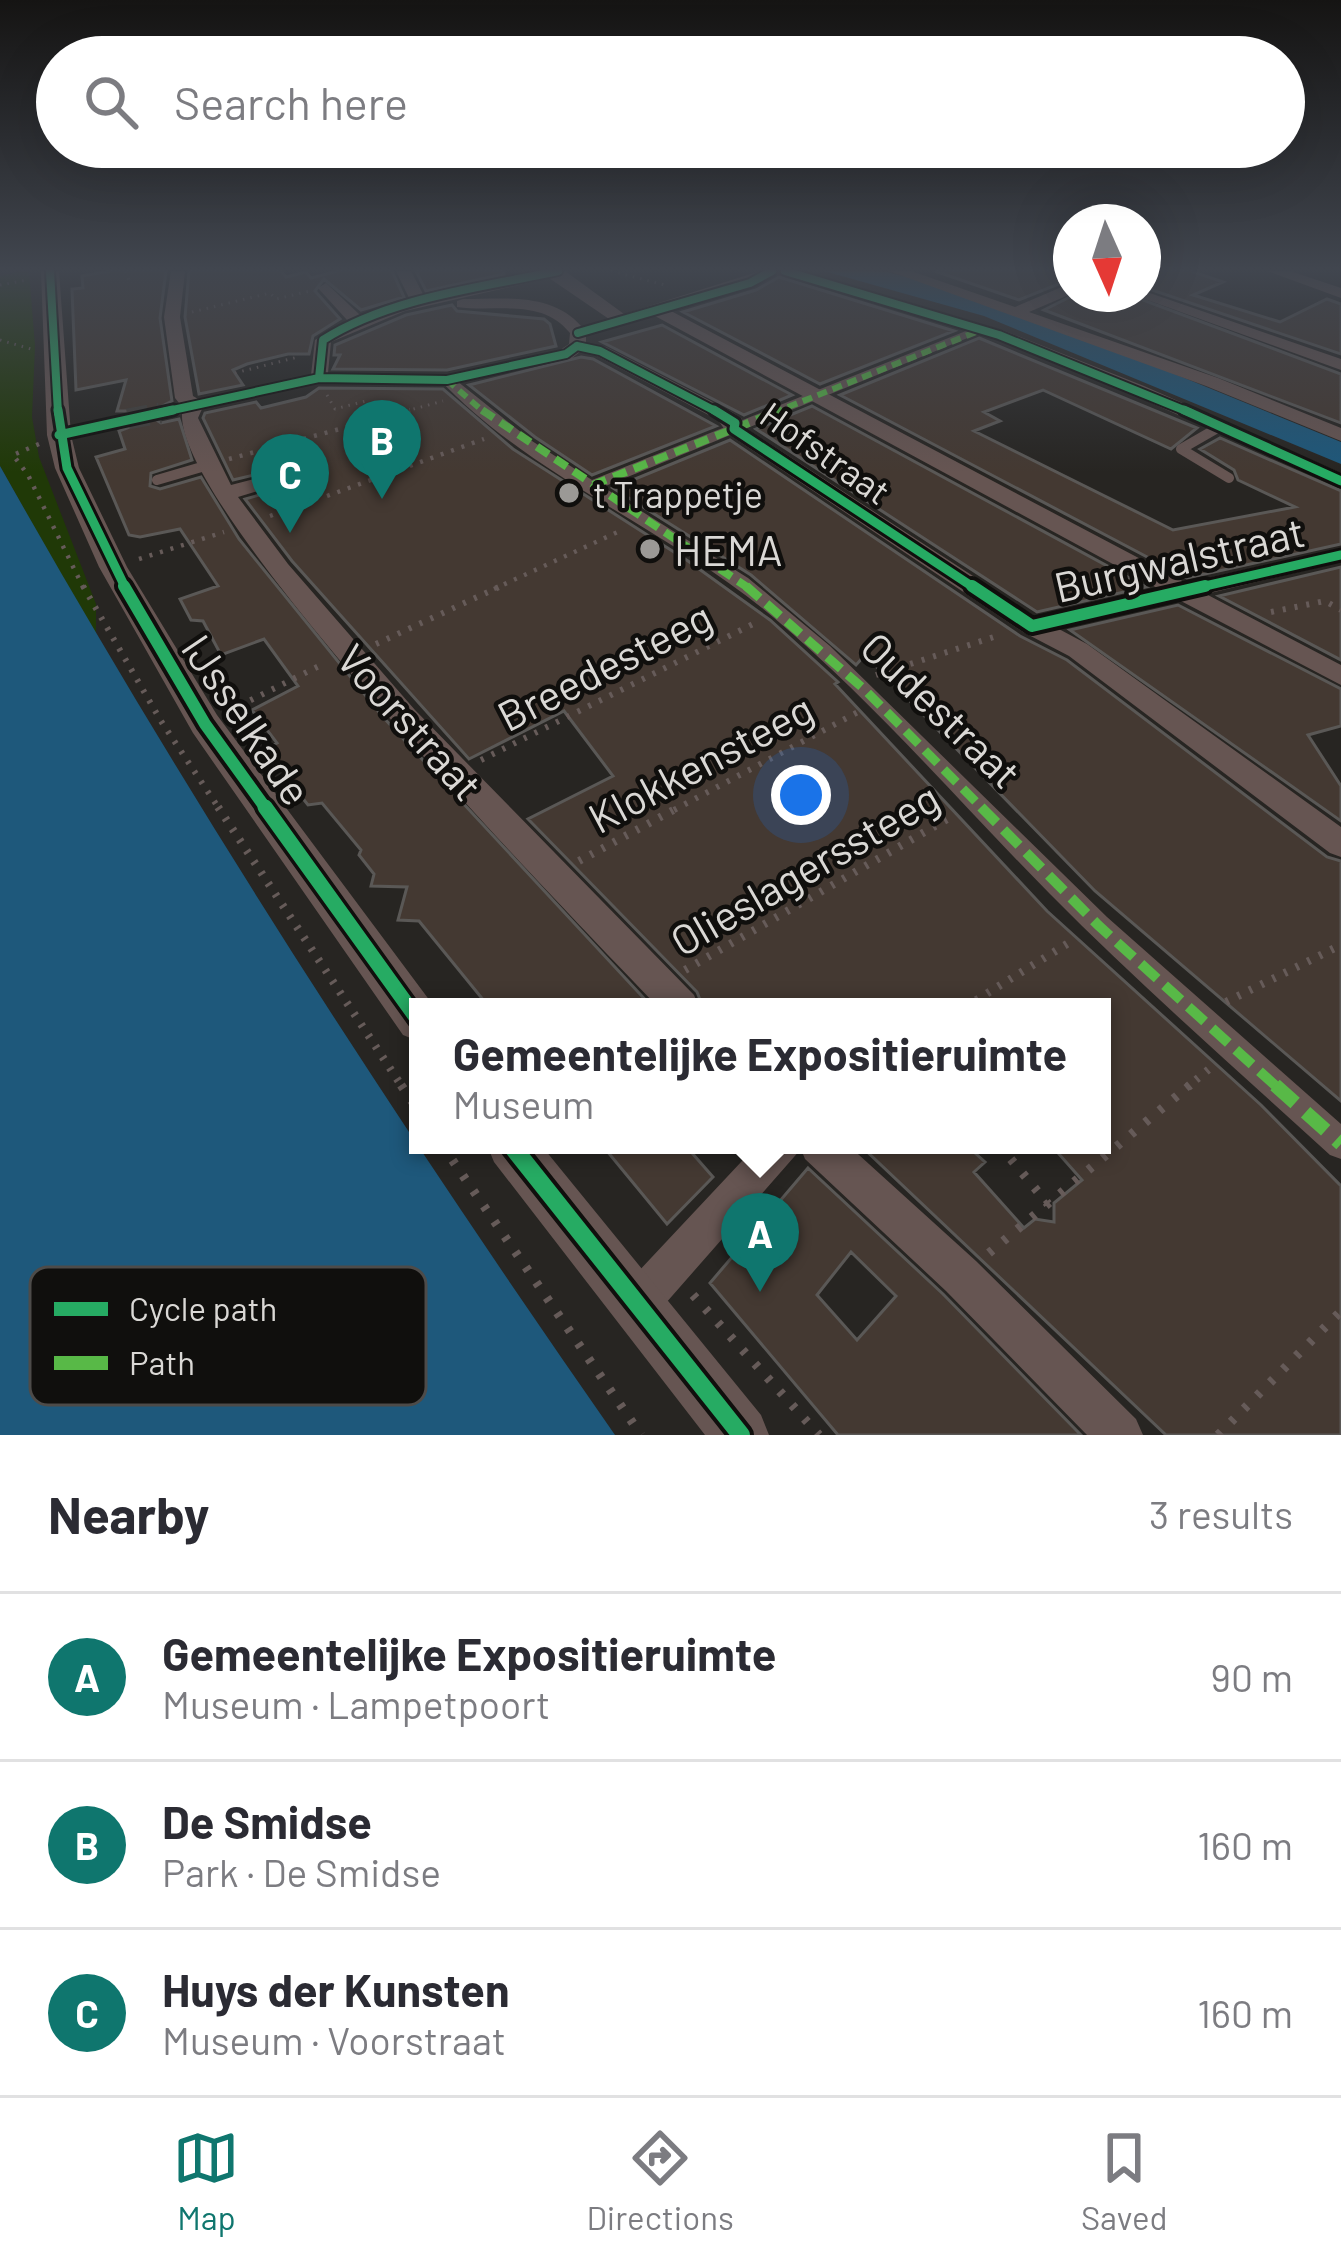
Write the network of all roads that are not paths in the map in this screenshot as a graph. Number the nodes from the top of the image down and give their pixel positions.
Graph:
1 (52, 338) edge
2 (177, 338) edge
3 (326, 338) edge
4 (709, 338) edge
5 (960, 338) edge
6 (1018, 338) edge
7 (1086, 338) edge
8 (1264, 338) edge
9 (578, 339) joint
10 (1341, 365) edge
11 (447, 380) junction
12 (322, 385) junction
13 (189, 396) junction
14 (816, 396) junction
15 (160, 412) tunnel mouth
16 (128, 419) tunnel mouth
17 (1221, 426) junction
18 (734, 429) junction
19 (59, 435) junction
20 (1341, 435) edge
21 (205, 466) junction
22 (1229, 478) dead end
23 (157, 480) dead end
24 (1341, 481) edge
25 (593, 485) junction
26 (310, 489) dead end
27 (224, 495) junction
28 (1341, 555) edge
29 (1180, 589) junction
30 (1032, 626) junction
31 (1341, 676) edge
32 (1341, 844) edge
33 (673, 998) edge
34 (409, 1007) edge
35 (1341, 1144) edge
36 (521, 1154) edge
37 (776, 1154) edge
38 (829, 1154) edge
39 (653, 1287) junction
40 (741, 1435) edge
41 (1120, 1435) edge

1 - 19 street, IJsselkade
2 - 13 street, Voorstraat
3 - 12 street
4 - 14 street
5 - 14 street
6 - 17 street
7 - 20 street
8 - 10 street
9 - 11 street
9 - 18 street, Hofstraat
11 - 12 street
11 - 25 street, Oudestraat
12 - 13 street
13 - 15 street
13 - 21 street, Voorstraat
14 - 18 street
14 - 29 street
16 - 19 street
17 - 22 lane
17 - 24 street
18 - 25 street
18 - 30 street, Hofstraat
19 - 34 street, IJsselkade
21 - 23 lane
21 - 27 street, Voorstraat
25 - 35 street, Oudestraat
26 - 27 street
27 - 33 street, Voorstraat
28 - 29 street, Burgwalstraat
29 - 30 street, Burgwalstraat
29 - 31 street
30 - 32 street, Hofstraat
36 - 39 street
37 - 39 street
38 - 41 street
39 - 40 street

